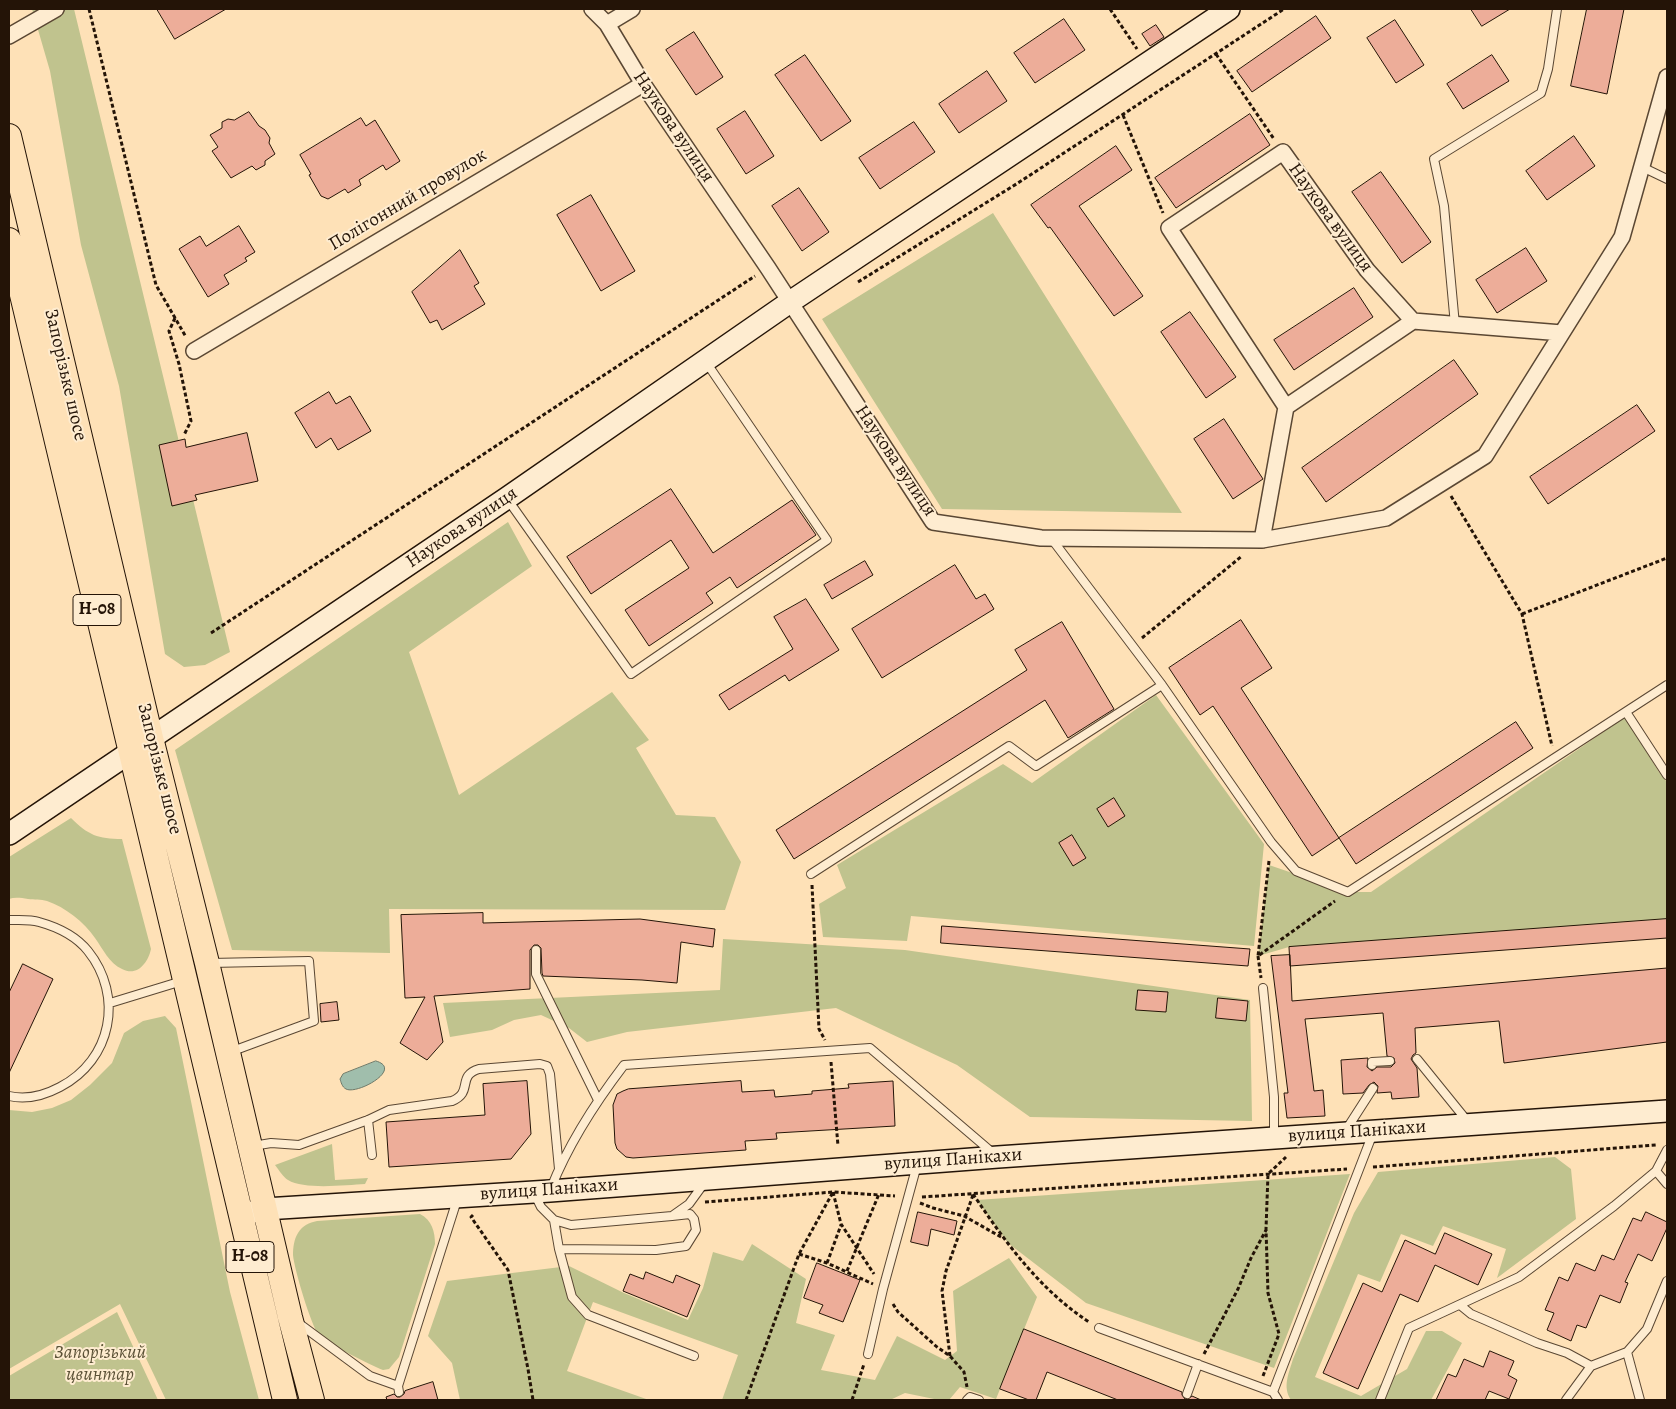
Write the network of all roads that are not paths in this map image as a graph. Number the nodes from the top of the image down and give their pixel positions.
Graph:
1 (56, 9) edge
2 (592, 9) edge
3 (632, 9) edge
4 (1229, 9) edge
5 (1558, 9) edge
6 (608, 24) junction
7 (9, 36) edge
8 (1667, 77) edge
9 (643, 84) junction
10 (9, 136) edge
11 (1642, 167) junction
12 (1667, 179) edge
13 (9, 240) edge
14 (790, 302) junction
15 (1413, 321) junction
16 (1455, 325) junction
17 (1562, 333) junction
18 (194, 351) road end
19 (705, 361) junction
20 (1286, 407) junction
21 (507, 498) junction
22 (1051, 538) junction
23 (1262, 540) junction
24 (1667, 685) edge
25 (1162, 686) junction
26 (1626, 712) junction
27 (151, 738) junction
28 (131, 752) junction
29 (1667, 775) edge
30 (9, 834) edge
31 (811, 874) road end
32 (9, 920) edge
33 (536, 950) dead end
34 (207, 964) junction
35 (184, 980) junction
36 (1262, 988) road end
37 (110, 1003) junction
38 (228, 1053) junction
39 (1417, 1059) dead end
40 (1390, 1061) dead end
41 (1372, 1065) dead end
42 (1373, 1088) dead end
43 (9, 1096) edge
44 (598, 1100) junction
45 (1667, 1110) edge
46 (368, 1120) junction
47 (1469, 1123) junction
48 (1374, 1131) junction
49 (1343, 1134) junction
50 (1274, 1138) junction
51 (250, 1146) junction
52 (1667, 1150) edge
53 (372, 1155) dead end
54 (998, 1157) junction
55 (917, 1163) junction
56 (559, 1169) junction
57 (1656, 1172) junction
58 (707, 1179) junction
59 (1667, 1184) edge
60 (542, 1191) junction
61 (459, 1196) junction
62 (265, 1209) junction
63 (240, 1215) junction
64 (672, 1216) junction
65 (554, 1220) junction
66 (560, 1249) junction
67 (1667, 1281) edge
68 (1460, 1305) junction
69 (290, 1317) junction
70 (1100, 1328) road end
71 (1626, 1352) junction
72 (868, 1354) road end
73 (694, 1356) dead end
74 (1198, 1364) junction
75 (1591, 1366) junction
76 (1273, 1392) junction
77 (1186, 1394) dead end
78 (968, 1399) edge
79 (285, 1400) edge
80 (312, 1400) edge
81 (979, 1400) edge
82 (1278, 1400) edge
83 (1380, 1400) edge
84 (1566, 1400) edge
85 (1640, 1400) edge

1 - 7 street
2 - 6 street, Наукова вулиця
3 - 6 street
4 - 14 street, Наукова вулиця
5 - 16 lane
6 - 9 street, Наукова вулиця
8 - 11 street, Наукова вулиця
9 - 14 street, Наукова вулиця
9 - 18 street, Полігонний провулок
10 - 27 main road, Запорізьке шосе / Н-08
11 - 12 lane
11 - 17 street, Наукова вулиця
13 - 28 main road, Запорізьке шосе / Н-08
14 - 19 street, Наукова вулиця
14 - 22 street, Наукова вулиця
15 - 16 street
15 - 20 street
15 - 20 street, Наукова вулиця
16 - 17 street
17 - 23 street, Наукова вулиця
19 - 21 street, Наукова вулиця
19 - 21 lane
20 - 23 street
21 - 27 street, Наукова вулиця
22 - 23 street, Наукова вулиця
22 - 25 lane
24 - 26 lane
25 - 26 lane
25 - 31 lane
26 - 29 lane
27 - 28 street, Наукова вулиця
27 - 34 main road, Запорізьке шосе / Н-08
28 - 30 street, Наукова вулиця
28 - 35 main road, Запорізьке шосе / Н-08
32 - 37 lane
33 - 44 lane
34 - 38 main road, Запорізьке шосе / Н-08
34 - 38 lane
35 - 37 lane
35 - 63 main road, Запорізьке шосе / Н-08
36 - 50 lane
37 - 43 lane
38 - 51 main road, Запорізьке шосе / Н-08
39 - 47 lane
40 - 41 lane
42 - 49 lane
44 - 54 lane
44 - 56 lane
45 - 47 street, вулиця Панікахи
46 - 51 lane
46 - 53 lane
46 - 56 lane
47 - 48 street, вулиця Панікахи
48 - 49 street, вулиця Панікахи
48 - 76 lane
49 - 50 street, вулиця Панікахи
50 - 54 street, вулиця Панікахи
51 - 62 main road, Запорізьке шосе / Н-08
52 - 57 lane
54 - 55 street, вулиця Панікахи
55 - 58 street, вулиця Панікахи
55 - 72 lane
56 - 60 lane
57 - 59 lane
57 - 68 lane
58 - 60 street, вулиця Панікахи
58 - 64 lane
60 - 61 street, вулиця Панікахи
60 - 65 lane
61 - 62 street, вулиця Панікахи
61 - 69 lane
62 - 63 street, вулиця Панікахи
62 - 69 main road, Запорізьке шосе / Н-08
63 - 79 main road, Запорізьке шосе / Н-08
64 - 65 lane
64 - 66 lane
65 - 66 lane
66 - 73 lane
67 - 71 lane
68 - 75 lane
68 - 83 lane
69 - 80 main road, Запорізьке шосе / Н-08
70 - 74 lane
71 - 75 lane
71 - 85 lane
74 - 76 lane
74 - 77 lane
75 - 84 lane
76 - 82 lane
78 - 81 lane

